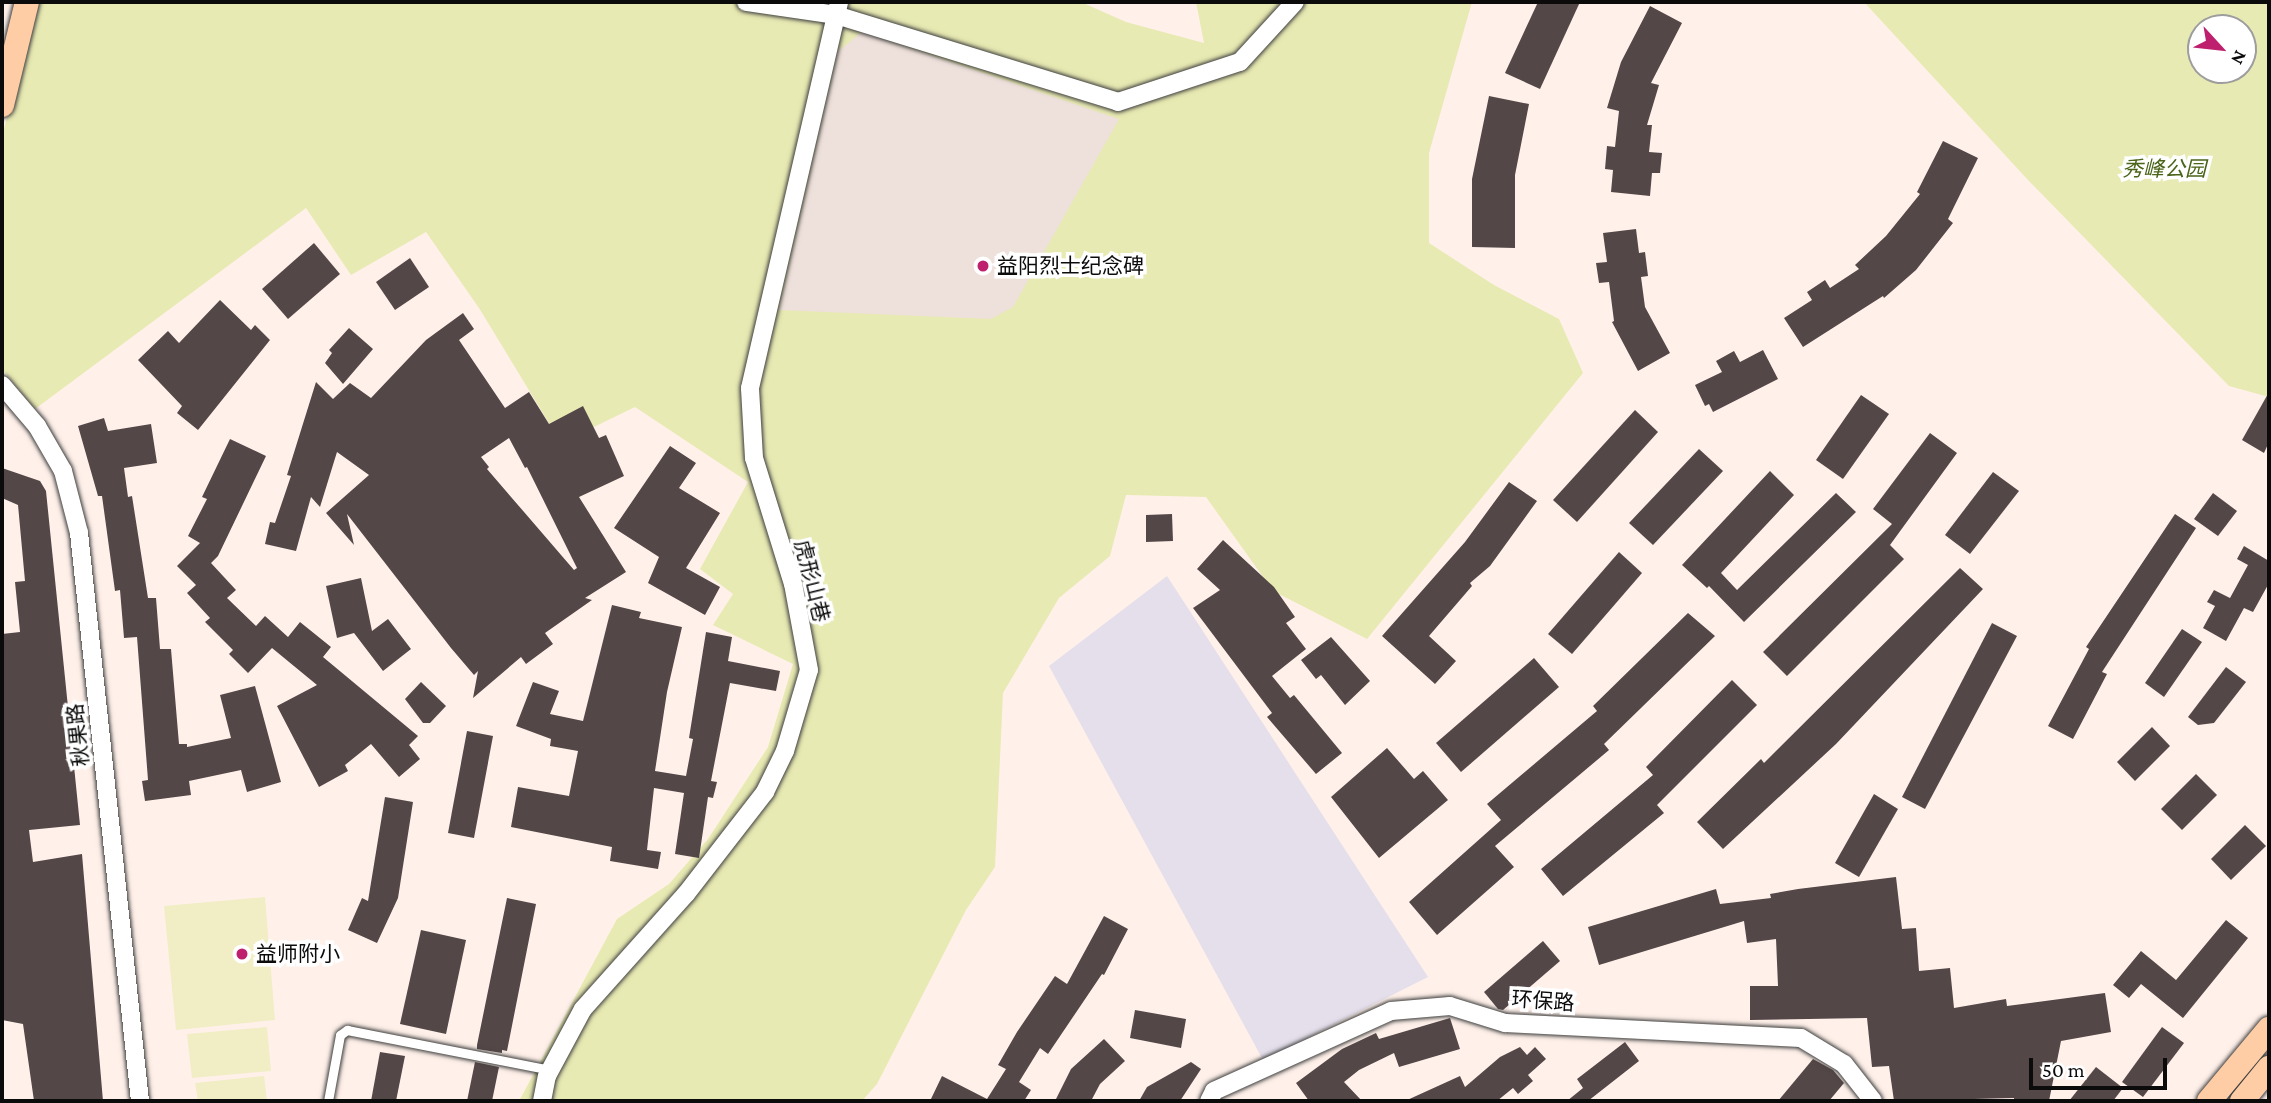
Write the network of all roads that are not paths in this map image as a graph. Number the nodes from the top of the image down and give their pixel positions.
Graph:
1 (27, 2) edge
2 (747, 2) edge
3 (1295, 2) edge
4 (837, 8) edge
5 (2, 105) edge
6 (2, 385) edge
7 (2269, 1029) edge
8 (2269, 1068) edge
9 (550, 1070) junction
10 (140, 1101) edge
11 (328, 1101) edge
12 (542, 1101) edge
13 (1209, 1101) edge
14 (1873, 1101) edge
15 (2209, 1101) edge
16 (2242, 1101) edge

1 - 5 main road
2 - 4 street
3 - 4 street
4 - 9 street, 虎形山巷
6 - 10 street, 秋果路
7 - 15 main road
8 - 16 main road
9 - 11 lane
9 - 12 street, 虎形山巷
13 - 14 street, 环保路

